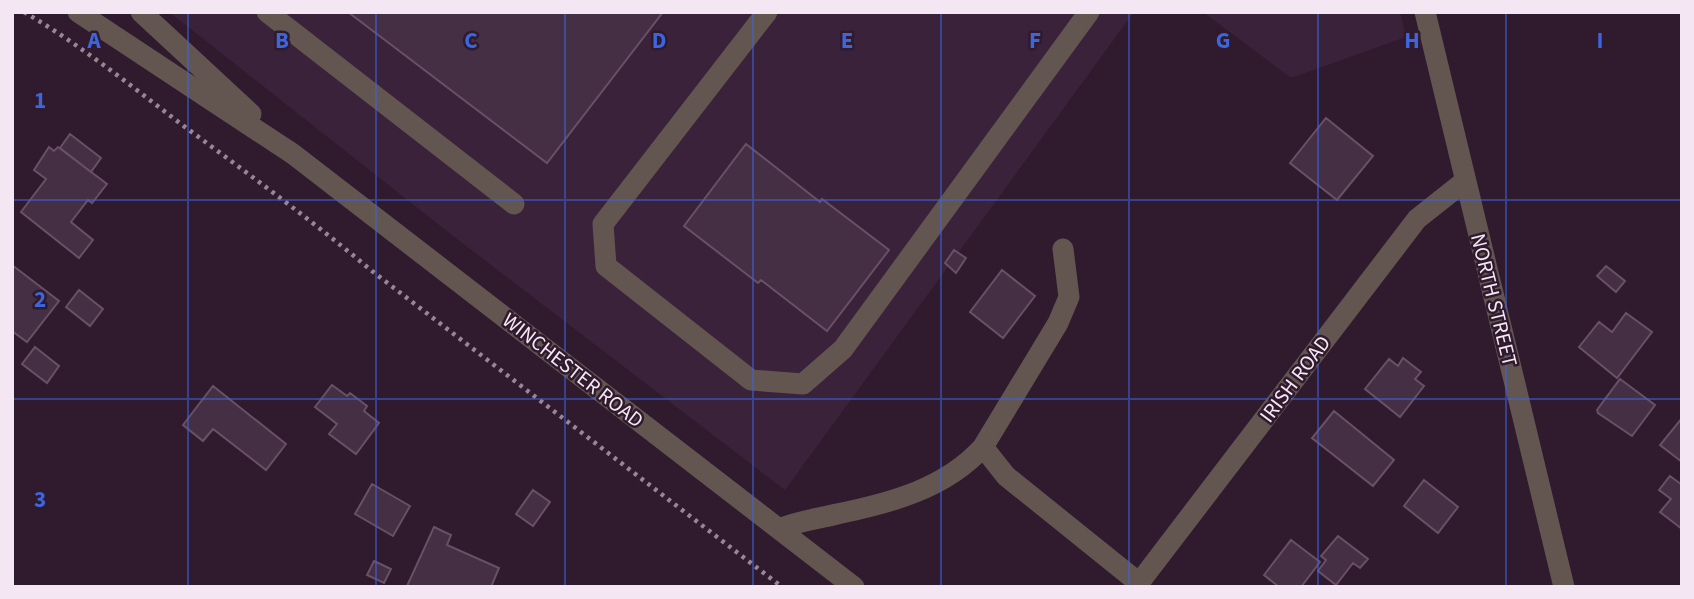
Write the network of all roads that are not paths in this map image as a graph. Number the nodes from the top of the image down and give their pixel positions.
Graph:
1 (78, 12) edge
2 (141, 12) edge
3 (267, 12) edge
4 (767, 12) edge
5 (1089, 12) edge
6 (1425, 12) edge
7 (293, 154) junction
8 (1465, 181) junction
9 (514, 204) dead end
10 (1063, 249) dead end
11 (983, 447) junction
12 (779, 529) junction
13 (1138, 585) edge
14 (854, 587) edge
15 (1564, 587) edge

1 - 7 street, WINCHESTER ROAD
2 - 7 street, WINCHESTER ROAD
3 - 9 street
4 - 5 street
6 - 8 street, NORTH STREET
7 - 12 street, WINCHESTER ROAD
8 - 13 street, IRISH ROAD
8 - 15 street, NORTH STREET
10 - 11 street
11 - 12 street
11 - 13 street
12 - 14 street, WINCHESTER ROAD

